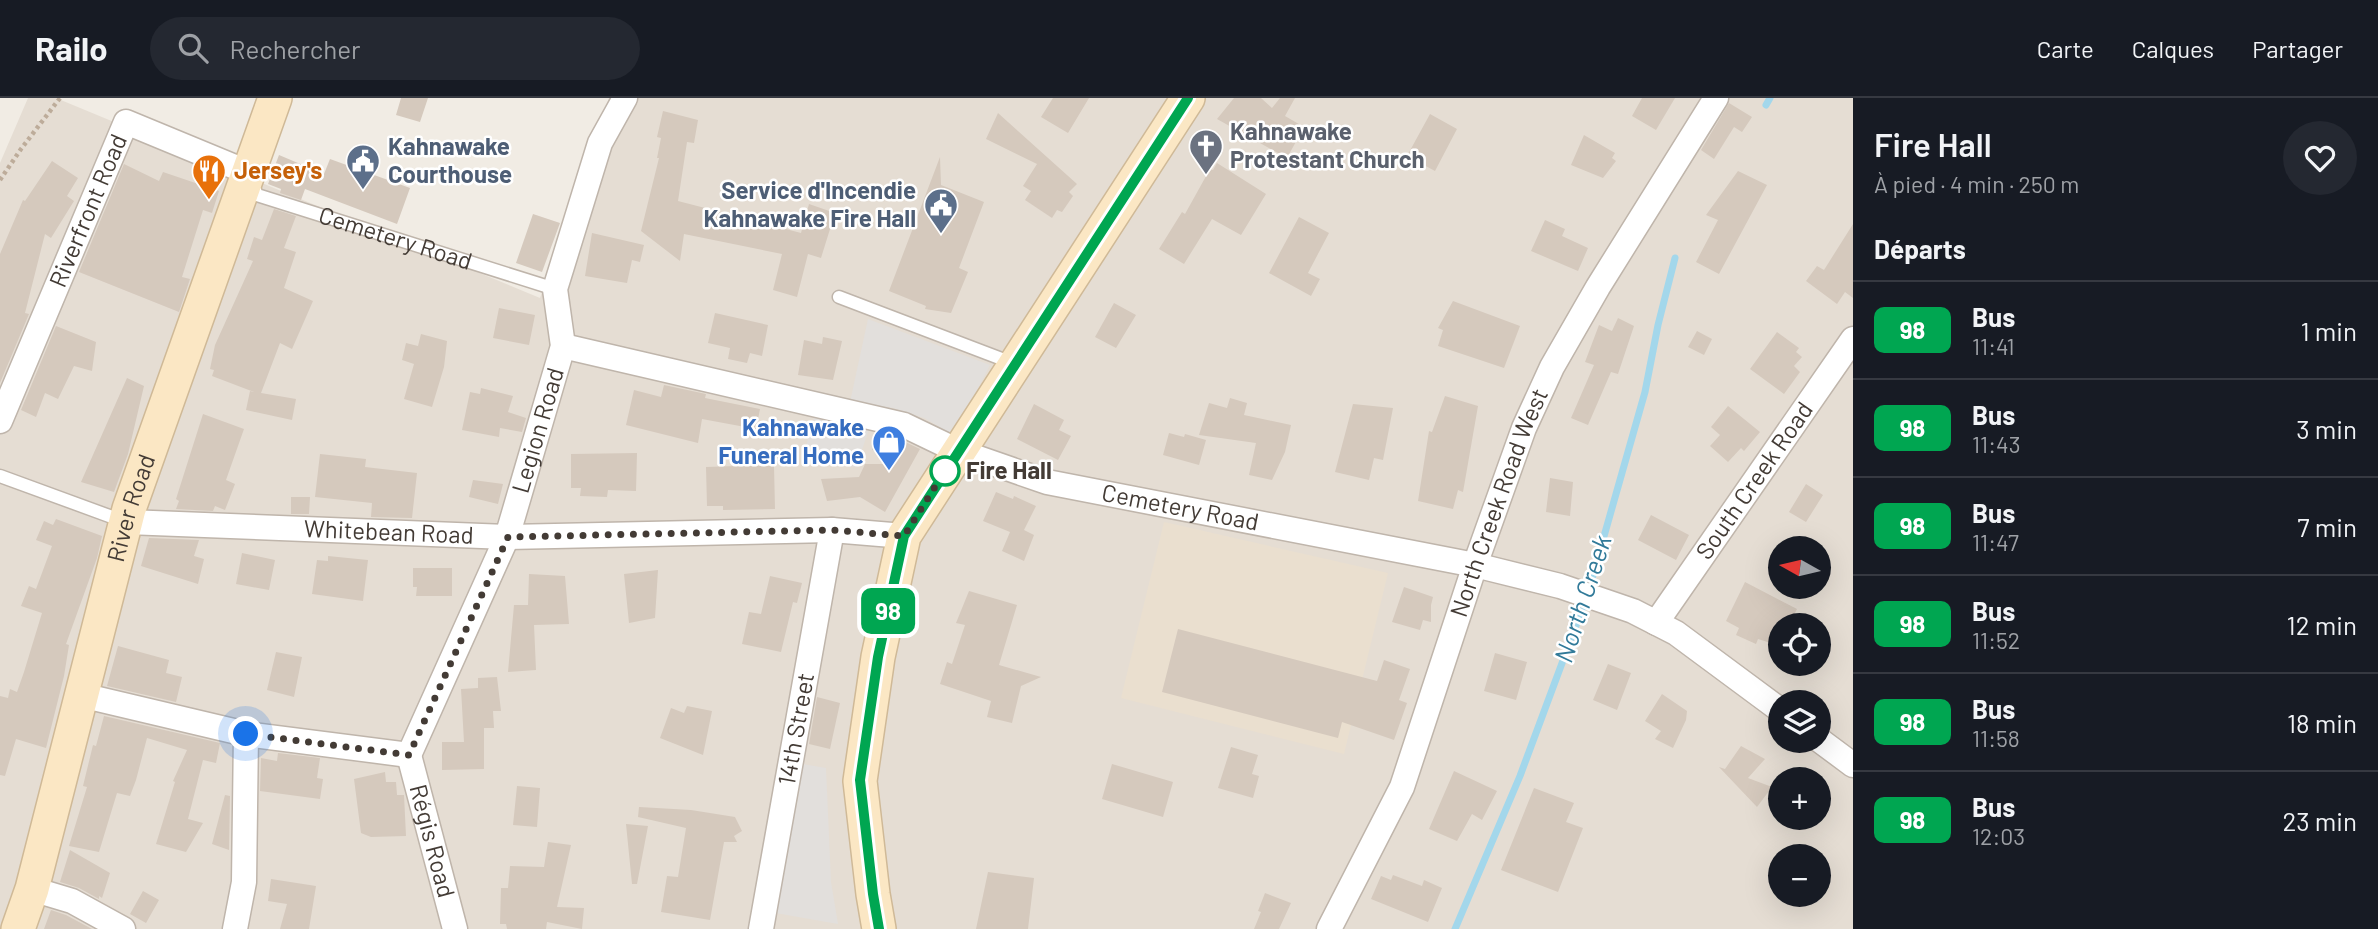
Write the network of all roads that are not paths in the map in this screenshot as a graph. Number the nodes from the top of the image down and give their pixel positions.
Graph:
1 (275, 98) edge
2 (625, 98) edge
3 (1188, 98) edge
4 (1716, 98) edge
5 (247, 172) junction
6 (555, 289) junction
7 (839, 297) dead end
8 (1853, 340) edge
9 (563, 346) junction
10 (1016, 364) junction
11 (0, 421) edge
12 (958, 450) junction
13 (0, 476) edge
14 (127, 522) junction
15 (832, 530) junction
16 (904, 536) junction
17 (508, 537) junction
18 (1475, 565) junction
19 (1656, 623) junction
20 (81, 695) junction
21 (1768, 701) edge
22 (246, 734) junction
23 (1831, 749) edge
24 (409, 755) junction
25 (1853, 765) edge
26 (32, 889) junction
27 (18, 929) edge
28 (123, 929) edge
29 (235, 929) edge
30 (455, 929) edge
31 (761, 929) edge
32 (879, 929) edge
33 (1329, 929) edge

1 - 5 street, River Road
2 - 6 street, Legion Road
3 - 10 street
4 - 18 street, North Creek Road West
5 - 6 lane, Cemetery Road
5 - 11 street, Riverfront Road
5 - 14 street, River Road
6 - 9 street, Legion Road
7 - 10 lane
8 - 19 street, South Creek Road
9 - 12 street, Cemetery Road
9 - 17 street, Legion Road
10 - 12 street
12 - 16 street
12 - 18 street, Cemetery Road
13 - 14 lane
14 - 17 street, Whitebean Road
14 - 20 street, River Road
15 - 16 street, Whitebean Road
15 - 17 street, Whitebean Road
15 - 31 street, 14th Street
16 - 32 street
17 - 24 street, Legion Road
18 - 19 street, Cemetery Road
18 - 33 street, North Creek Road West
19 - 21 street, Cemetery Road
20 - 22 street
20 - 26 street, River Road
22 - 24 street
22 - 29 street
23 - 25 street
24 - 30 street, Régis Road
26 - 27 street, River Road
26 - 28 street

